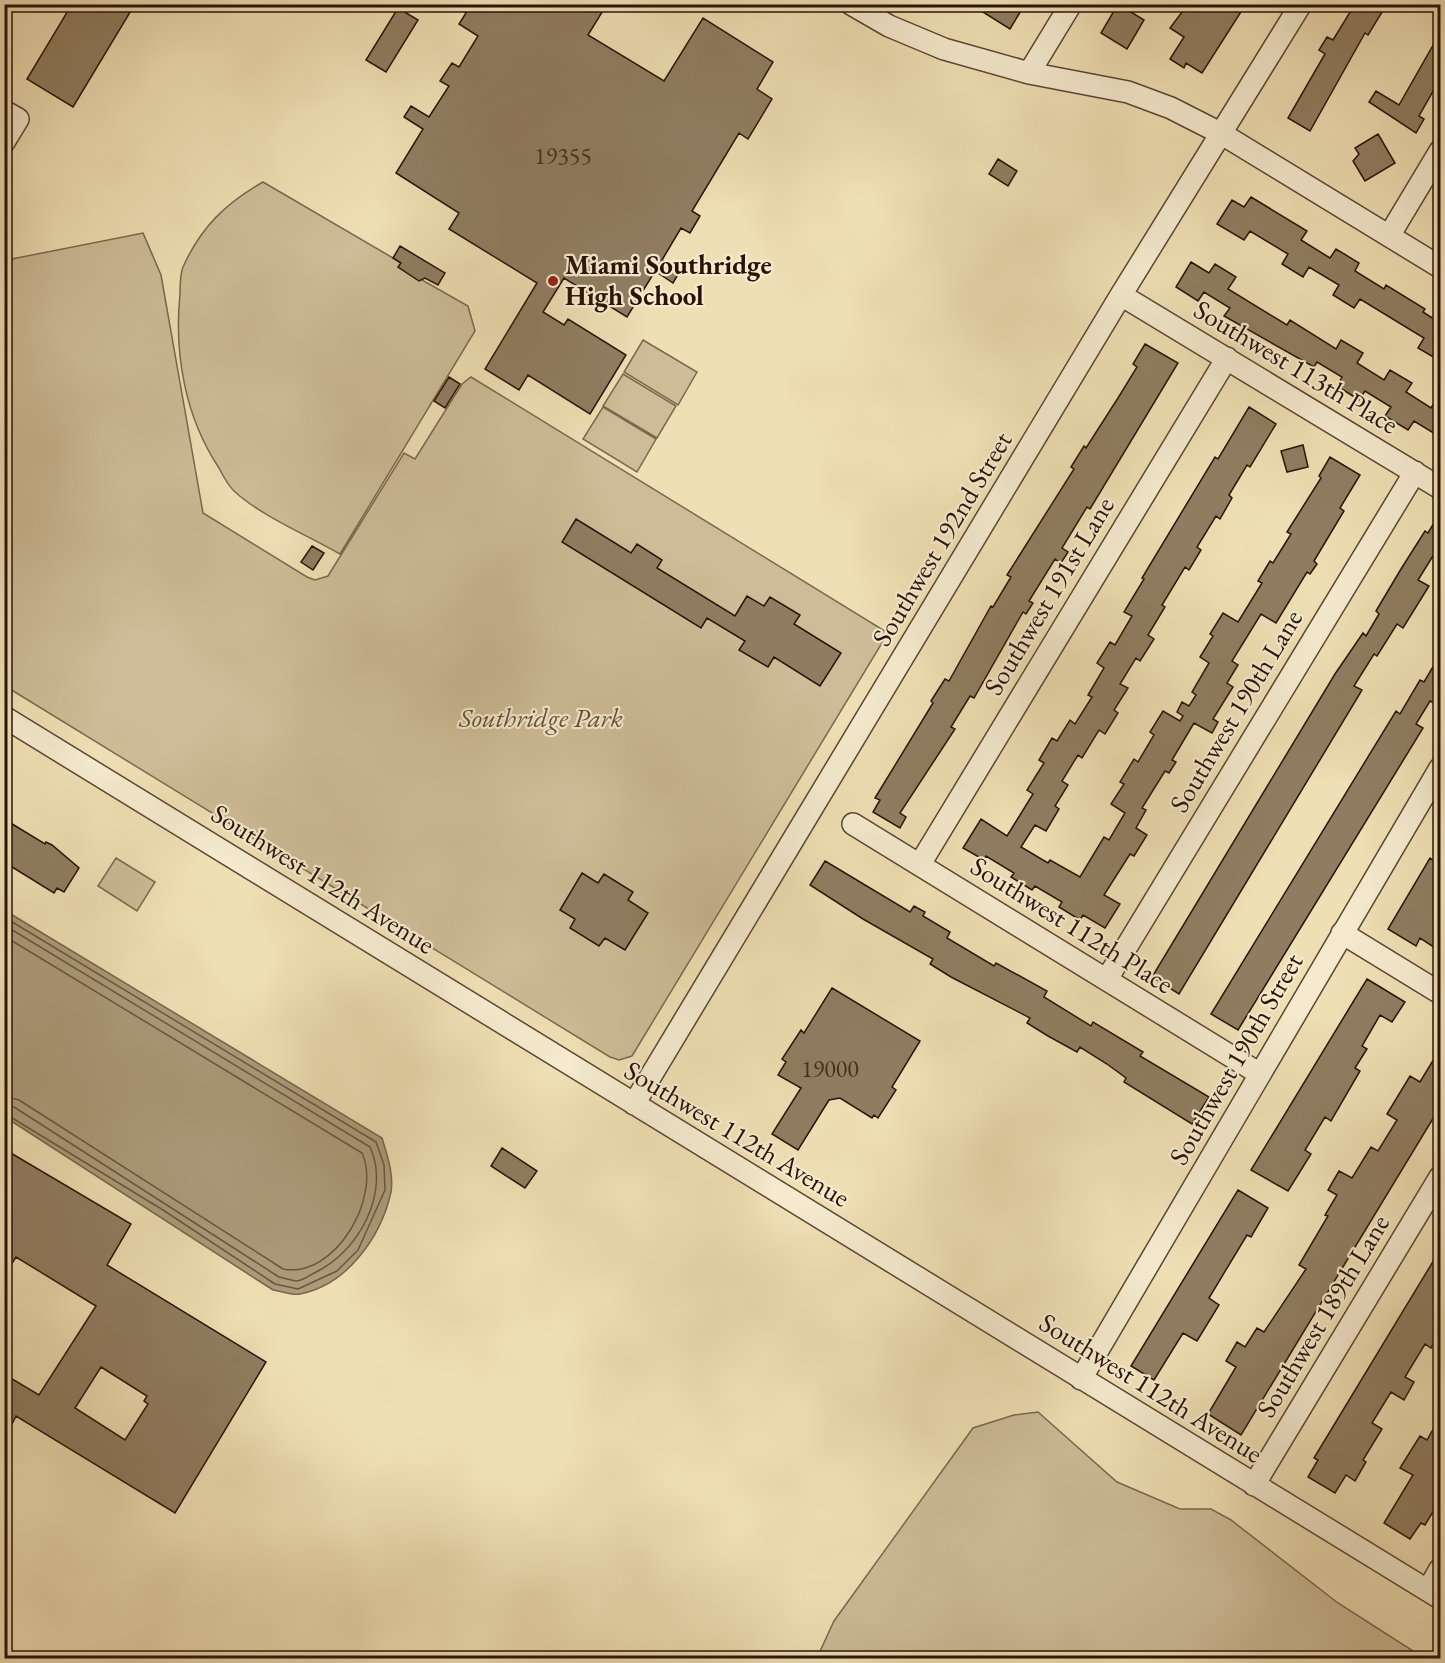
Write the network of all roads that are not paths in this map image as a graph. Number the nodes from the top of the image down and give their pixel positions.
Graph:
1 (851, 4) edge
2 (1071, 4) edge
3 (1301, 4) edge
4 (1029, 73) junction
5 (11, 115) edge
6 (1222, 134) junction
7 (4, 142) edge
8 (1440, 151) edge
9 (1389, 236) junction
10 (1440, 267) edge
11 (1121, 295) junction
12 (1227, 358) junction
13 (1415, 472) junction
14 (1440, 488) edge
15 (4, 717) edge
16 (1440, 768) edge
17 (853, 824) dead end
18 (920, 864) junction
19 (1342, 933) junction
20 (1107, 980) junction
21 (1440, 993) edge
22 (1260, 1074) junction
23 (634, 1104) junction
24 (1440, 1177) edge
25 (1081, 1379) junction
26 (1254, 1485) junction
27 (1440, 1569) edge
28 (1434, 1594) edge

1 - 4 street
2 - 4 street
3 - 6 street, Southwest 192nd Street
4 - 6 street
5 - 7 street
6 - 9 street
6 - 11 street, Southwest 192nd Street
8 - 9 street
9 - 10 street
11 - 12 street, Southwest 113th Place
11 - 23 street, Southwest 192nd Street
12 - 13 street, Southwest 113th Place
12 - 18 street, Southwest 191st Lane
13 - 14 street, Southwest 113th Place
13 - 20 street, Southwest 190th Lane
15 - 23 street, Southwest 112th Avenue
16 - 19 street, Southwest 190th Street
17 - 18 street, Southwest 112th Place
18 - 20 street, Southwest 112th Place
19 - 21 street
19 - 22 street, Southwest 190th Street
20 - 22 street, Southwest 112th Place
22 - 25 street, Southwest 190th Street
23 - 25 street, Southwest 112th Avenue
24 - 26 street, Southwest 189th Lane
25 - 26 street, Southwest 112th Avenue
26 - 28 street, Southwest 112th Avenue
27 - 28 street

